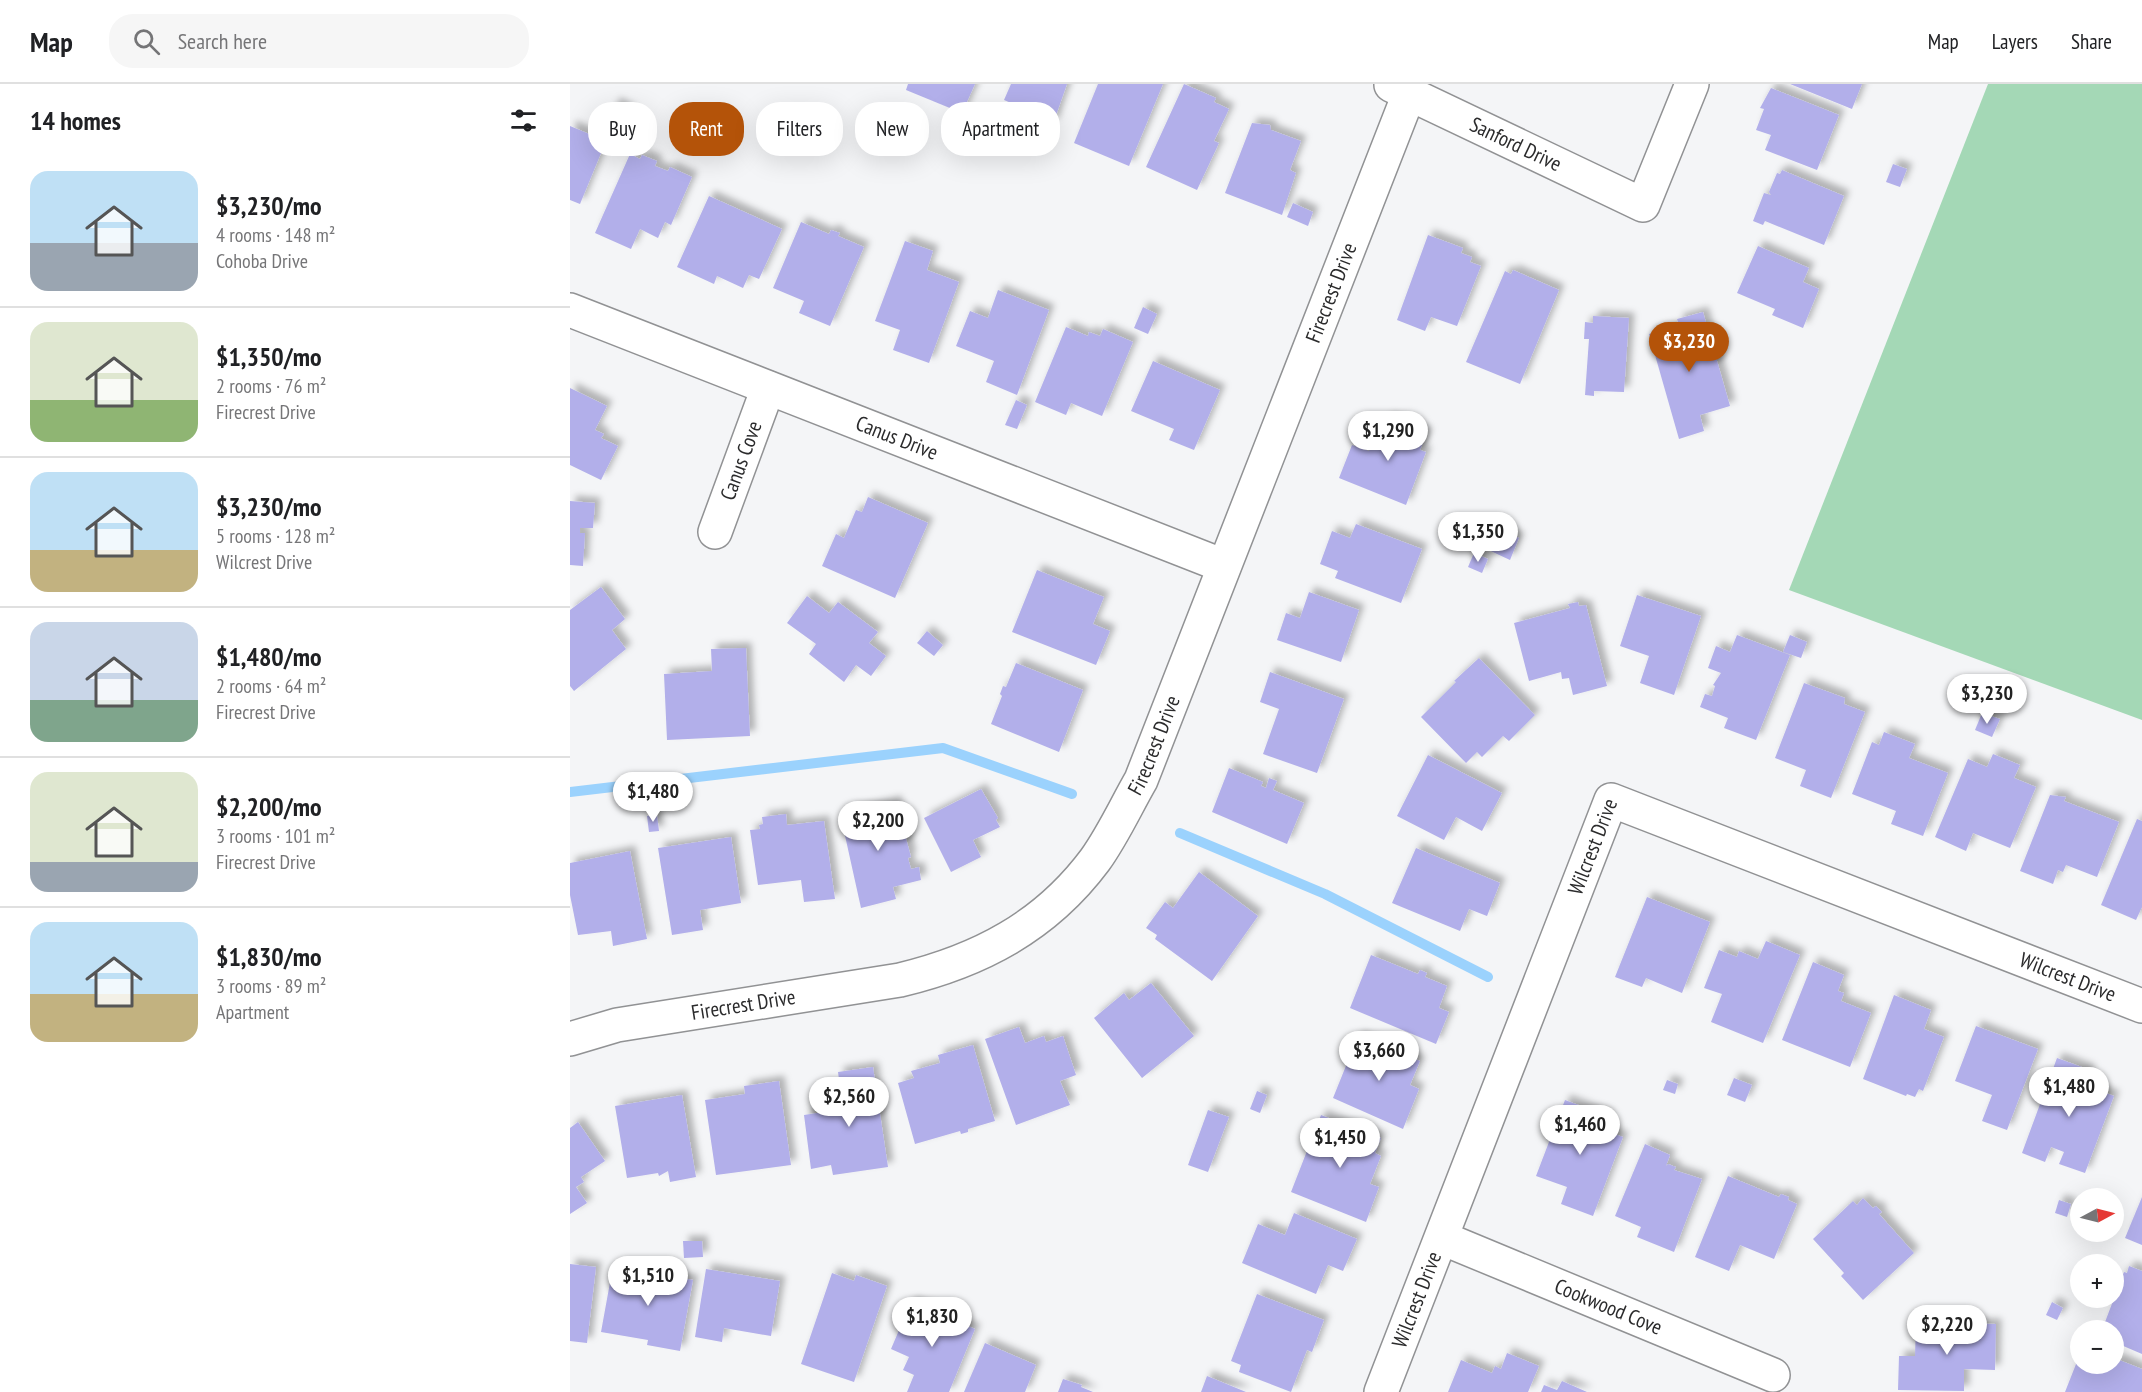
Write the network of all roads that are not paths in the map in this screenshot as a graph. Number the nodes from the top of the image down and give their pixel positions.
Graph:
1 (1692, 84) edge
2 (1399, 89) edge
3 (570, 310) edge
4 (768, 388) junction
5 (715, 531) dead end
6 (1224, 566) junction
7 (2142, 1006) edge
8 (570, 1039) edge
9 (1442, 1238) junction
10 (1773, 1375) dead end
11 (1381, 1392) edge

1 - 2 street, Sanford Drive
2 - 6 street, Firecrest Drive
3 - 4 street, Canus Drive
4 - 5 street, Canus Cove
4 - 6 street, Canus Drive
6 - 8 street, Firecrest Drive
7 - 9 street, Wilcrest Drive
9 - 10 street, Cookwood Cove
9 - 11 street, Wilcrest Drive

